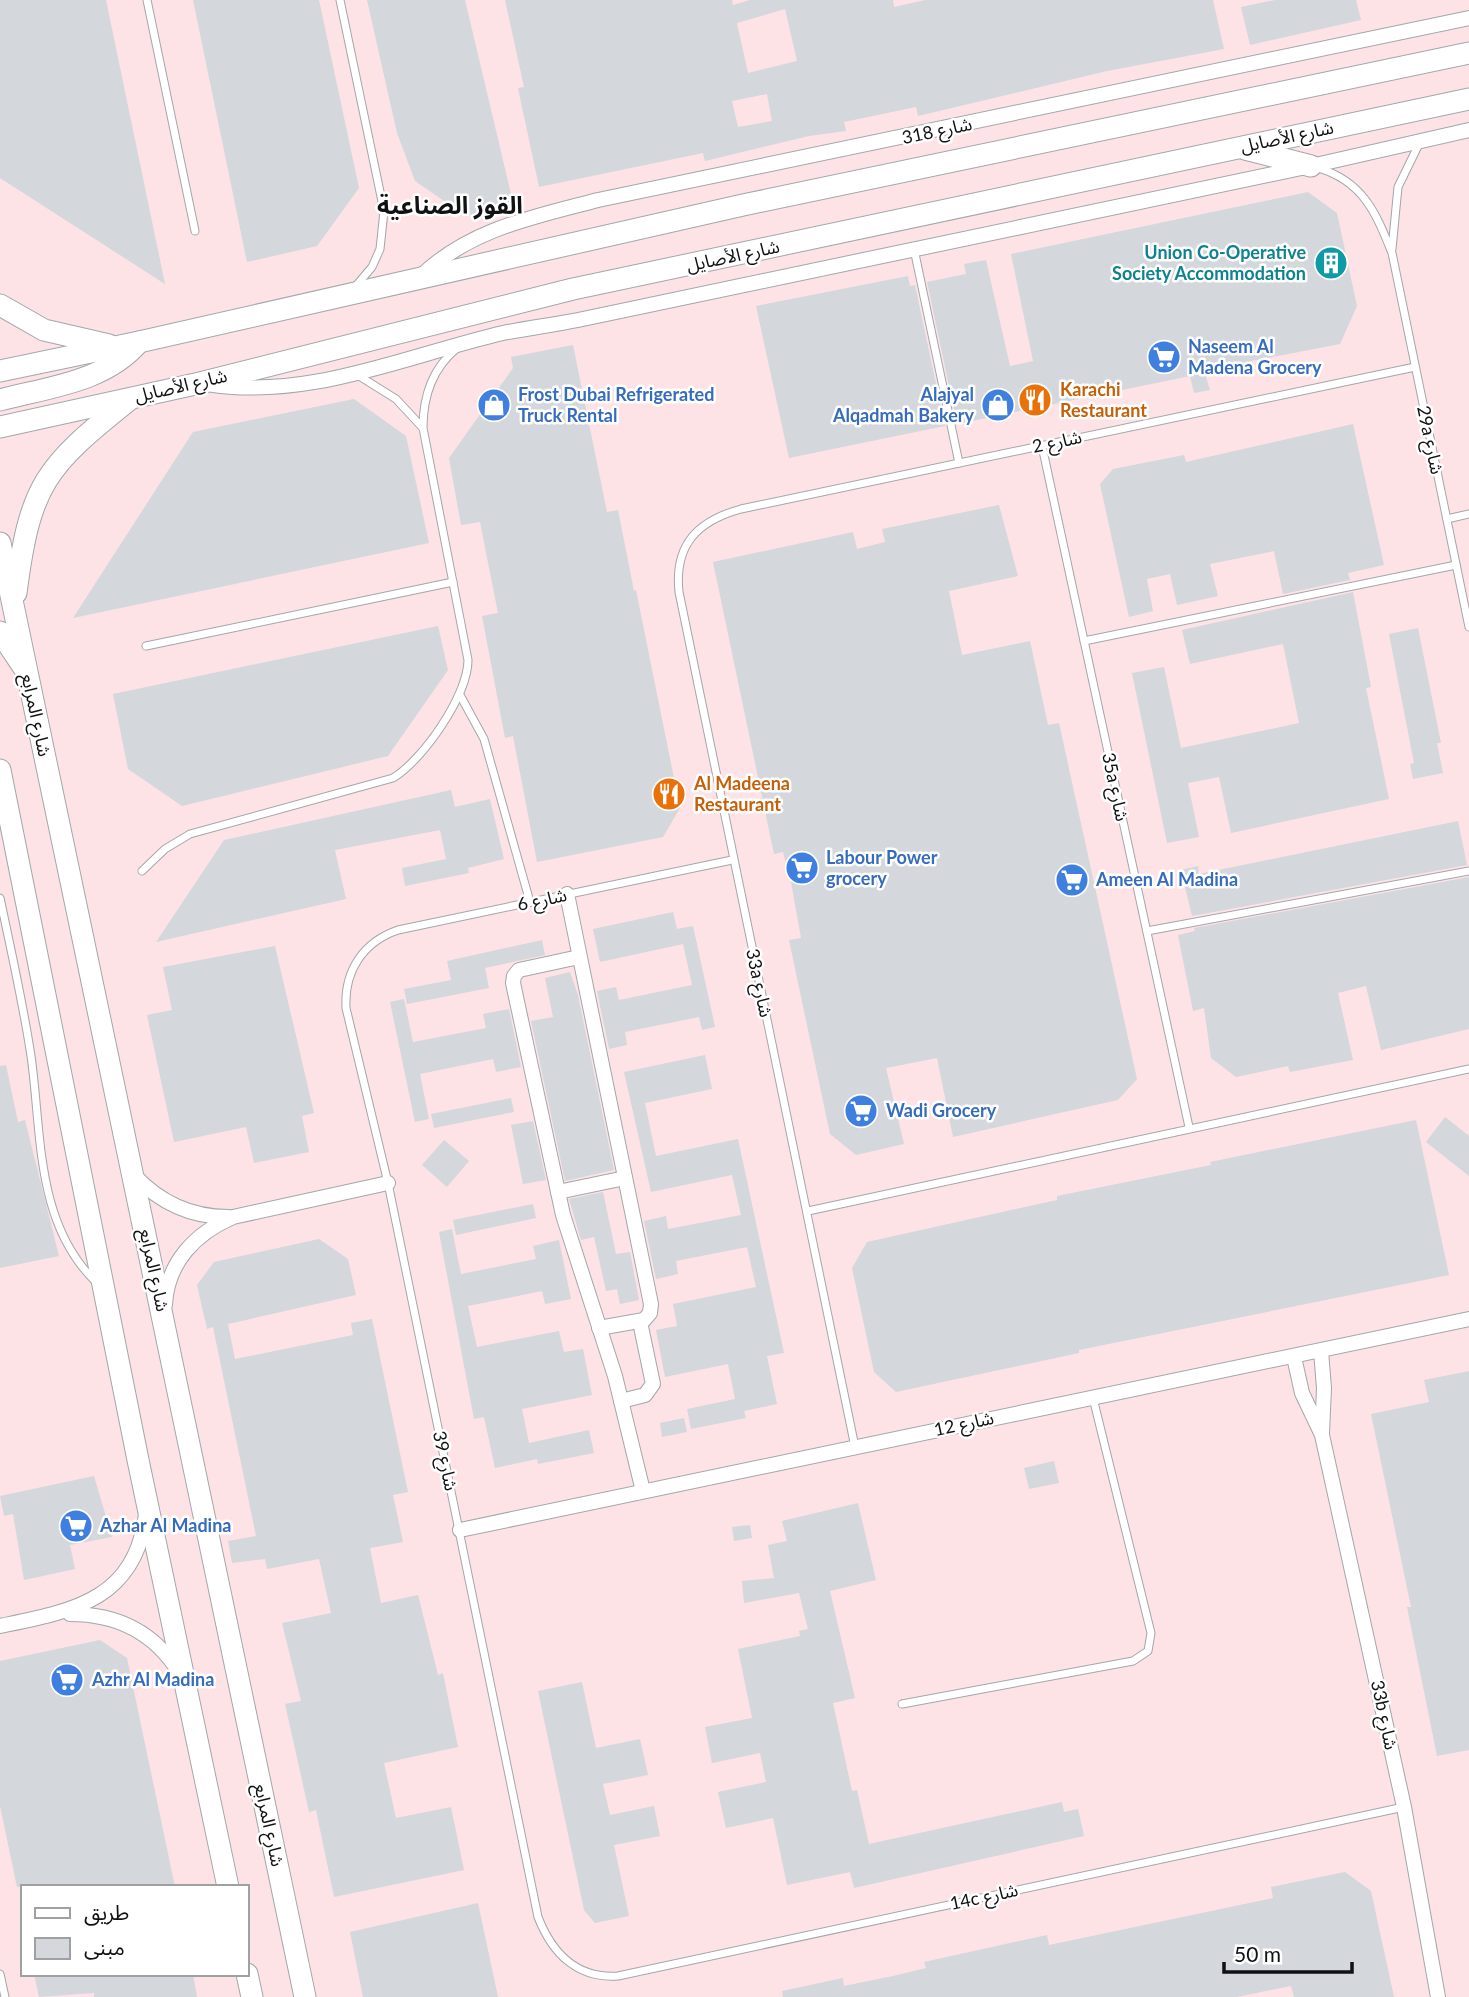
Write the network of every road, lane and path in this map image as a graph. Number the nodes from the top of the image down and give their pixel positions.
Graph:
1 (147, 0) edge
2 (340, 0) edge
3 (1469, 18) edge
4 (1469, 53) edge
5 (1469, 99) edge
6 (1469, 130) edge
7 (1419, 143) junction
8 (1239, 147) junction
9 (1311, 166) junction
10 (195, 232) dead end
11 (914, 249) junction
12 (1392, 253) junction
13 (420, 277) junction
14 (346, 295) junction
15 (0, 305) edge
16 (139, 342) junction
17 (461, 345) junction
18 (118, 347) junction
19 (1415, 367) junction
20 (0, 371) edge
21 (352, 372) junction
22 (200, 383) junction
23 (132, 398) junction
24 (0, 400) edge
25 (0, 427) edge
26 (423, 428) junction
27 (1042, 446) junction
28 (959, 463) junction
29 (1469, 514) edge
30 (1447, 519) junction
31 (702, 525) joint
32 (0, 543) edge
33 (1456, 565) junction
34 (453, 582) junction
35 (15, 609) junction
36 (1469, 627) edge
37 (0, 632) edge
38 (1084, 641) junction
39 (146, 646) dead end
40 (27, 672) junction
41 (460, 695) junction
42 (0, 770) edge
43 (732, 860) junction
44 (142, 871) dead end
45 (1469, 871) edge
46 (567, 894) junction
47 (0, 898) edge
48 (530, 902) junction
49 (1147, 931) junction
50 (360, 956) joint
51 (579, 957) junction
52 (1469, 1069) edge
53 (1189, 1127) junction
54 (134, 1175) junction
55 (625, 1178) junction
56 (388, 1183) junction
57 (558, 1192) junction
58 (808, 1210) junction
59 (233, 1217) junction
60 (104, 1290) junction
61 (164, 1317) junction
62 (1469, 1319) edge
63 (640, 1322) junction
64 (599, 1328) junction
65 (1321, 1351) junction
66 (1294, 1357) junction
67 (1093, 1398) junction
68 (621, 1401) junction
69 (1322, 1435) junction
70 (855, 1447) junction
71 (643, 1491) junction
72 (147, 1502) junction
73 (460, 1530) junction
74 (55, 1615) junction
75 (0, 1626) edge
76 (185, 1682) junction
77 (902, 1704) dead end
78 (1404, 1807) junction
79 (228, 1885) edge
80 (567, 1961) joint
81 (0, 1974) edge
82 (247, 1976) edge
83 (5, 1997) edge
84 (251, 1997) edge
85 (305, 1997) edge
86 (1438, 1997) edge

1 - 10 lane
2 - 14 lane
3 - 13 street, شارع 318
4 - 13 main road
5 - 8 main road, شارع الأصايل
6 - 7 street
7 - 9 street
7 - 12 lane, 29a شارع
8 - 9 main road
8 - 22 main road, شارع الأصايل
9 - 11 street
9 - 12 lane, 29a شارع
11 - 17 street
11 - 28 lane
12 - 19 lane, 29a شارع
13 - 14 main road
14 - 16 main road
15 - 18 main road
16 - 18 main road
16 - 24 main road
17 - 21 street
17 - 26 lane
18 - 20 main road
19 - 27 lane, شارع 2
19 - 30 lane, 29a شارع
21 - 22 street
21 - 26 lane
22 - 23 main road, شارع الأصايل
23 - 25 main road, شارع الأصايل
23 - 35 main road
26 - 34 lane
27 - 28 lane, شارع 2
27 - 38 lane, 35a شارع
28 - 31 lane, شارع 2
29 - 30 lane
30 - 33 lane, 29a شارع
31 - 43 lane, 33a شارع
32 - 35 main road, شارع المرابع
33 - 36 lane, 29a شارع
33 - 38 lane
34 - 39 lane
34 - 41 lane
35 - 40 main road, شارع المرابع
37 - 40 main road
38 - 49 lane, 35a شارع
40 - 54 main road, شارع المرابع
41 - 44 lane
41 - 48 lane
42 - 60 main road
43 - 46 lane, شارع 6
43 - 58 lane, 33a شارع
45 - 49 lane
46 - 48 lane, شارع 6
46 - 51 street
47 - 60 lane
48 - 50 lane, شارع 6
49 - 53 lane, 35a شارع
50 - 56 lane, شارع 39
51 - 55 street
51 - 57 street
52 - 53 lane
53 - 58 lane
54 - 59 street
54 - 61 main road, شارع المرابع
55 - 57 street
55 - 63 street
56 - 59 street
56 - 73 lane, شارع 39
57 - 64 street
58 - 70 lane, 33a شارع
59 - 61 street
60 - 72 main road
61 - 85 main road, شارع المرابع
62 - 65 street, شارع 12
63 - 64 street
63 - 68 street
64 - 68 street
65 - 66 street, شارع 12
65 - 69 street, 33b شارع
66 - 67 street, شارع 12
66 - 69 street, 33b شارع
67 - 70 street, شارع 12
67 - 77 lane
68 - 71 street
69 - 78 street, 33b شارع
70 - 71 street, شارع 12
71 - 73 street, شارع 12
72 - 74 street
72 - 76 main road
73 - 80 lane, شارع 39
74 - 75 street
74 - 76 street
76 - 79 main road
78 - 80 lane, 14c شارع
78 - 86 street, 33b شارع
81 - 83 lane
82 - 84 main road

